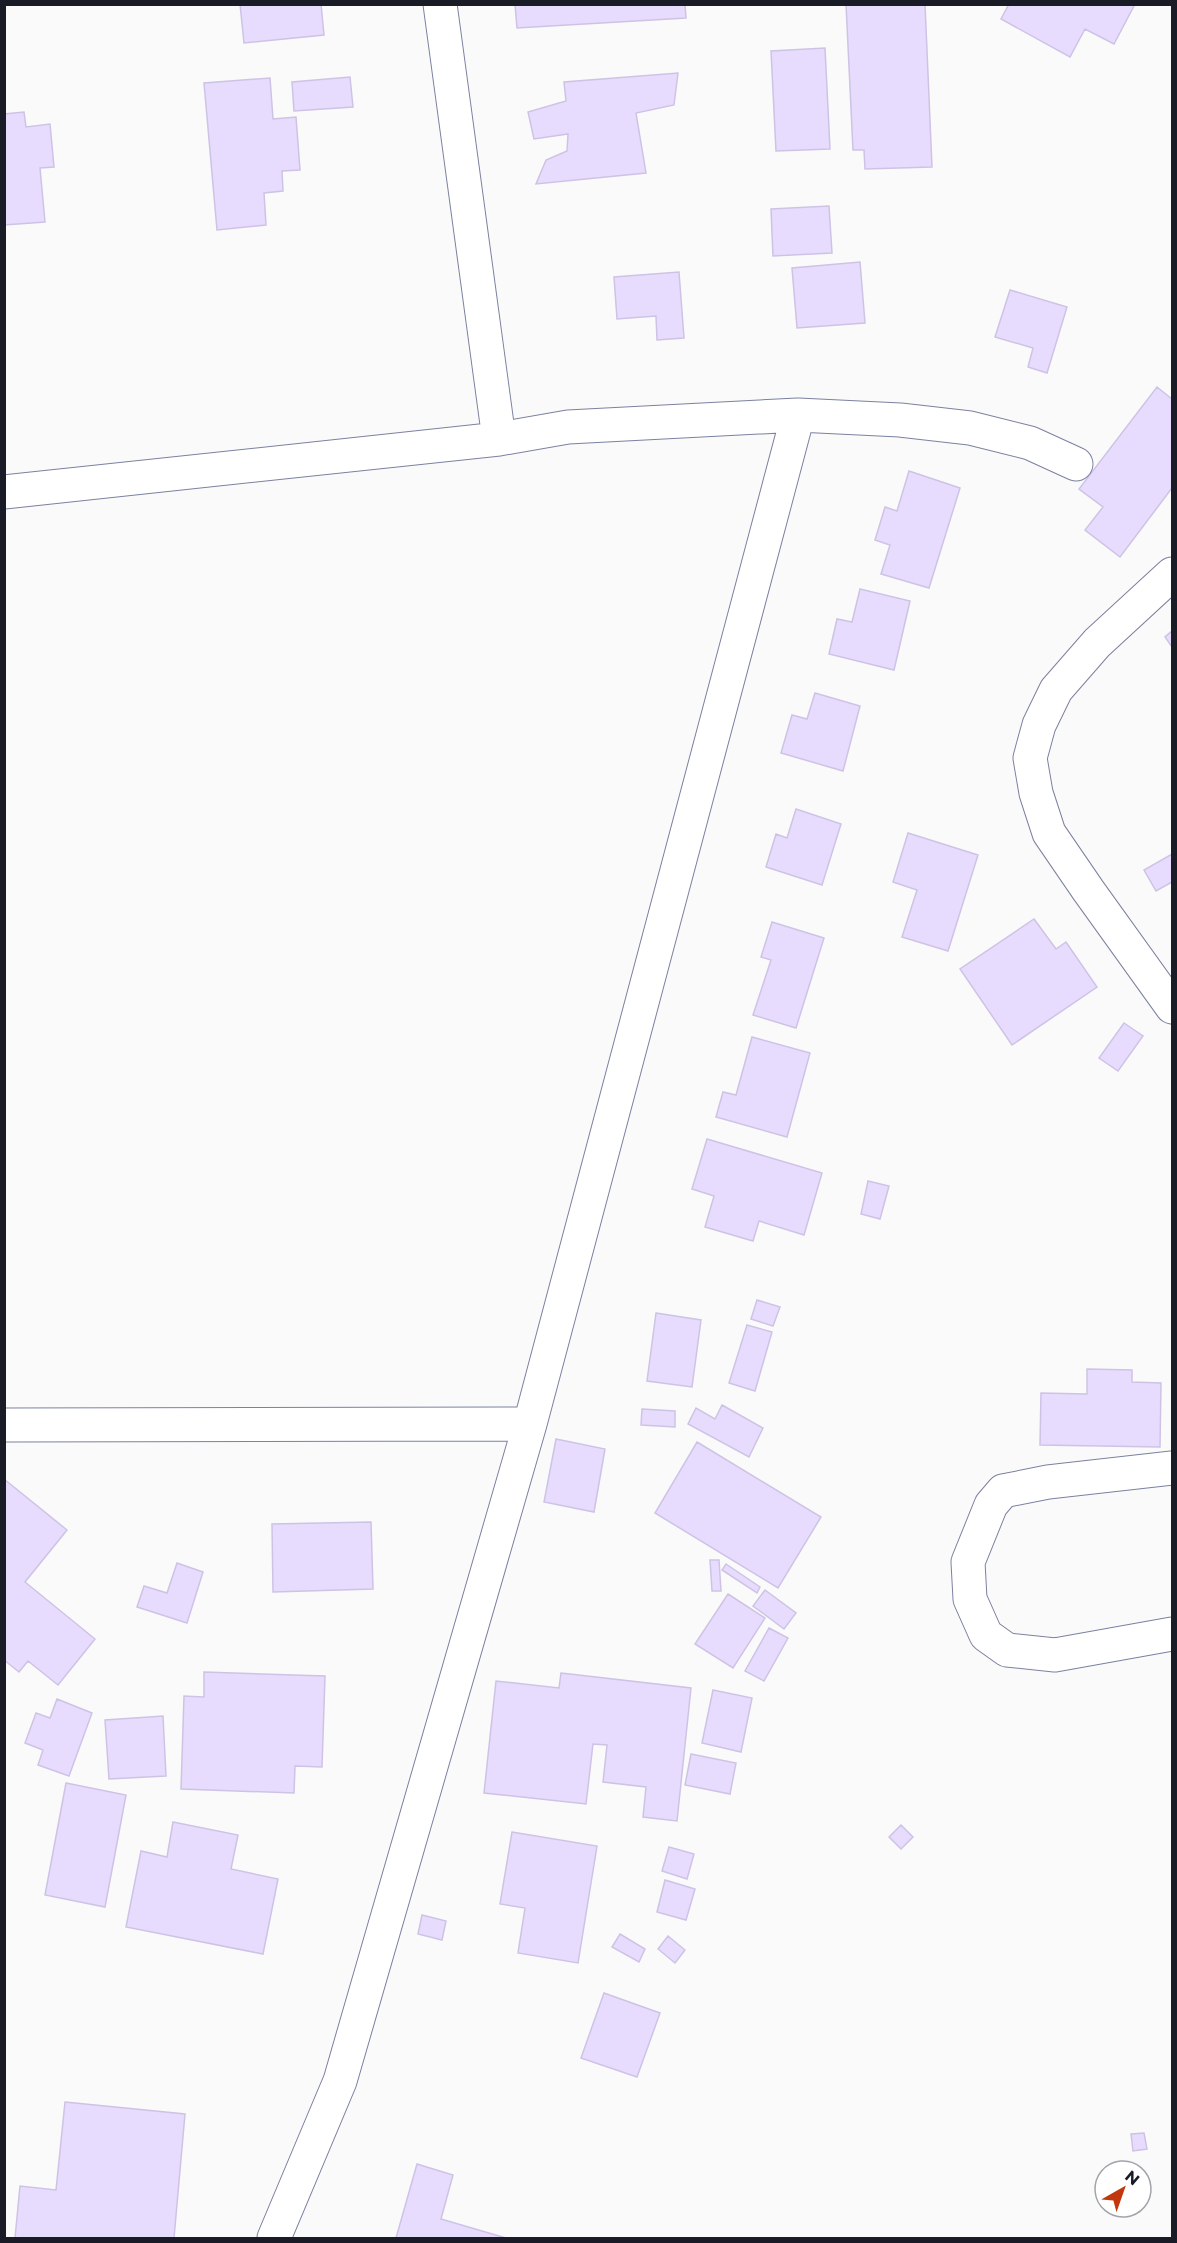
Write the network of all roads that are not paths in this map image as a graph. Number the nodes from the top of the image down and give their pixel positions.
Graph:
1 (440, 4) edge
2 (798, 415) junction
3 (500, 439) junction
4 (1076, 464) dead end
5 (4, 492) edge
6 (1173, 574) edge
7 (1173, 1006) edge
8 (530, 1424) junction
9 (4, 1425) edge
10 (1173, 1468) edge
11 (1173, 1634) edge
12 (274, 2238) edge

1 - 3 street
2 - 3 street
2 - 4 street
2 - 8 street
3 - 5 street
6 - 7 street
8 - 9 street
8 - 12 street
10 - 11 street

